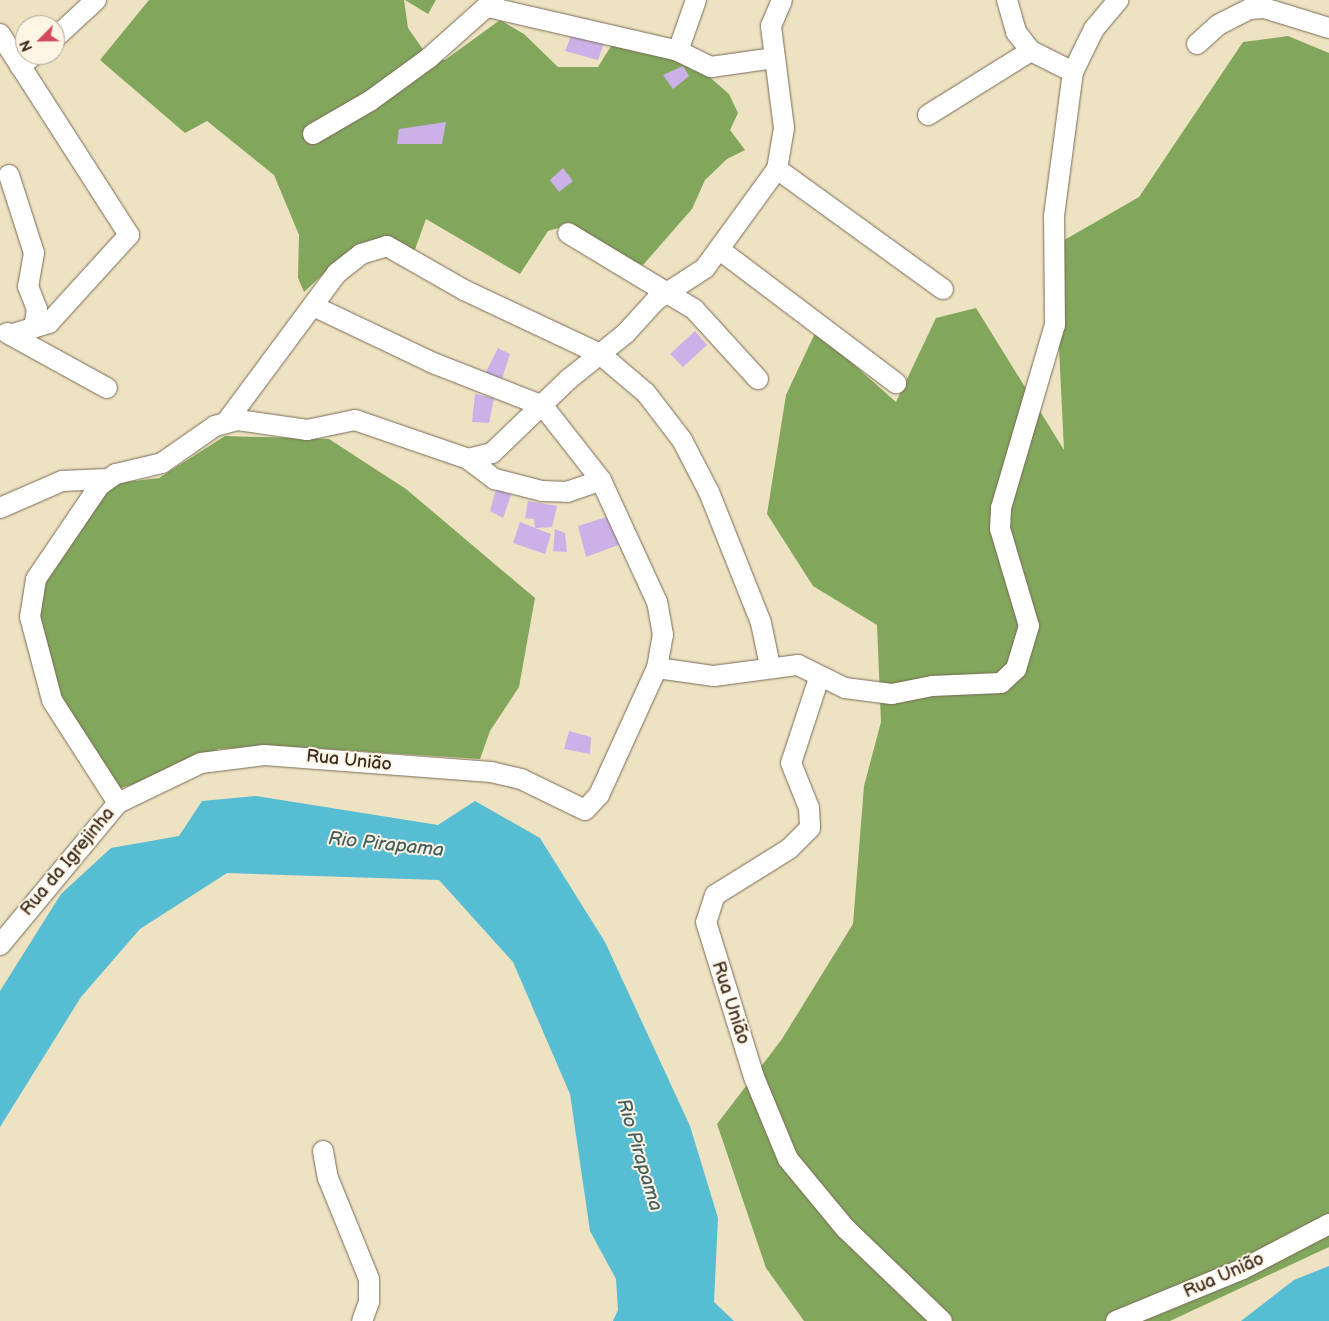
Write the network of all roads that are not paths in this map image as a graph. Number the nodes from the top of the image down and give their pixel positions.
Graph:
1 (96, 0) edge
2 (696, 0) edge
3 (782, 0) edge
4 (1007, 0) edge
5 (1118, 0) edge
6 (491, 4) edge
7 (1329, 28) edge
8 (65, 29) edge
9 (0, 34) edge
10 (1197, 44) dead end
11 (15, 49) edge
12 (678, 51) junction
13 (1031, 51) junction
14 (774, 58) junction
15 (29, 65) edge
16 (1073, 72) junction
17 (928, 115) dead end
18 (313, 134) dead end
19 (777, 169) junction
20 (9, 175) dead end
21 (568, 232) dead end
22 (720, 250) junction
23 (943, 289) dead end
24 (666, 292) junction
25 (315, 307) junction
26 (34, 328) junction
27 (7, 333) edge
28 (600, 354) junction
29 (758, 379) dead end
30 (896, 383) dead end
31 (108, 388) dead end
32 (543, 406) junction
33 (227, 421) junction
34 (468, 459) junction
35 (107, 479) junction
36 (601, 480) junction
37 (0, 508) edge
38 (770, 666) junction
39 (657, 668) junction
40 (820, 678) junction
41 (118, 803) junction
42 (0, 944) edge
43 (323, 1151) dead end
44 (1329, 1224) edge
45 (362, 1321) edge
46 (942, 1321) edge
47 (1116, 1321) edge

1 - 8 street
2 - 12 street
3 - 14 street
4 - 13 street
5 - 16 street
6 - 12 street
6 - 18 street
7 - 10 street
9 - 11 street
12 - 14 street
13 - 16 street
13 - 17 street
14 - 19 street
15 - 26 street
16 - 40 street
19 - 22 street
19 - 23 street
20 - 26 street
21 - 24 street
22 - 24 street
22 - 30 street
24 - 28 street
24 - 29 street
25 - 28 street
25 - 32 street
25 - 33 street
26 - 27 street
27 - 31 street
28 - 32 street
28 - 38 street
32 - 34 street
32 - 36 street
33 - 34 street
33 - 35 street
34 - 36 street
35 - 37 street
35 - 41 street
36 - 39 street
38 - 39 street
38 - 40 street
39 - 41 street, Rua União
40 - 46 street, Rua União
41 - 42 street, Rua da Igrejinha
43 - 45 street
44 - 47 street, Rua União

